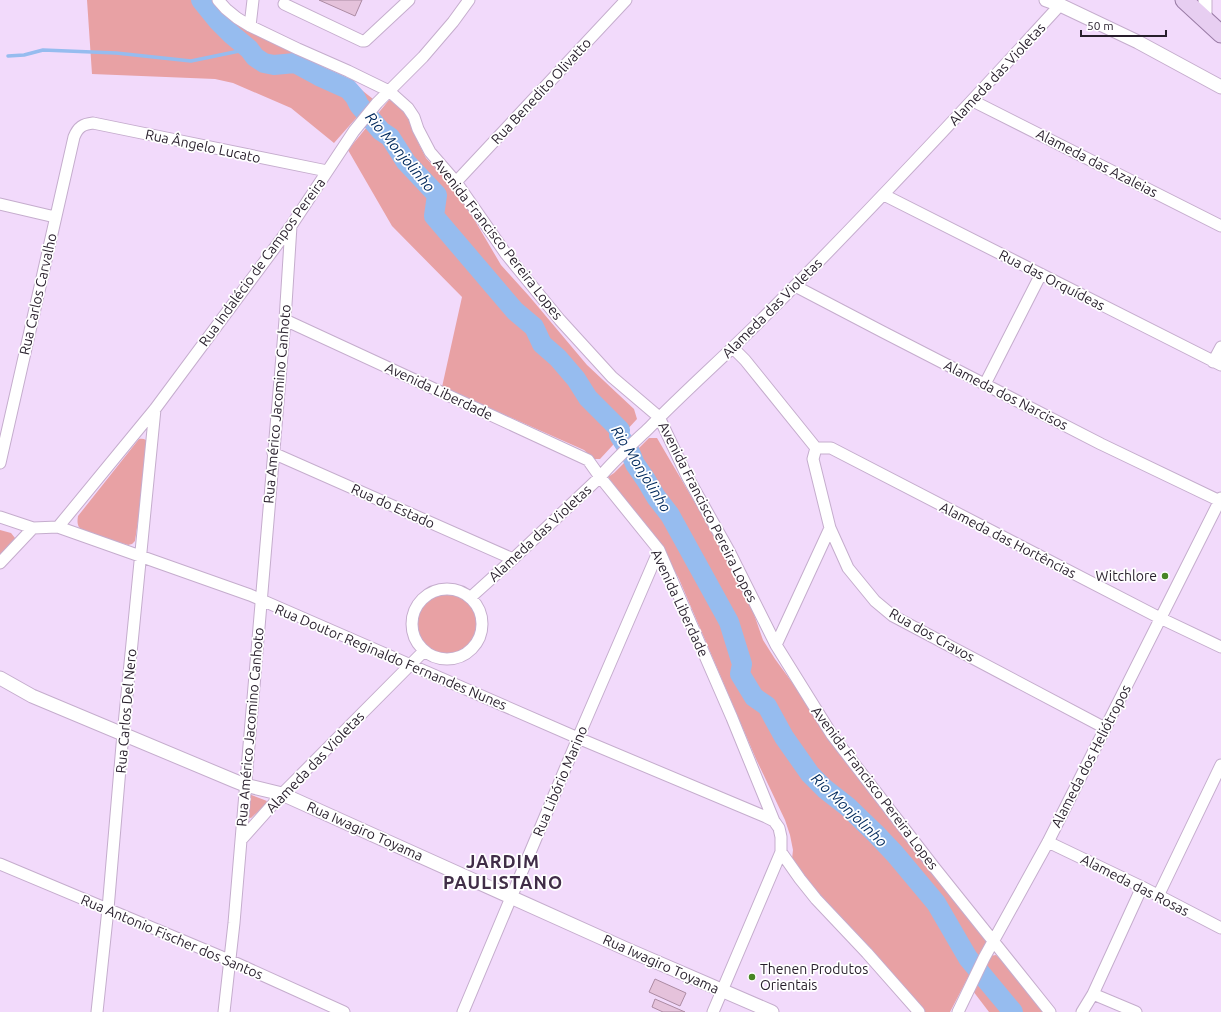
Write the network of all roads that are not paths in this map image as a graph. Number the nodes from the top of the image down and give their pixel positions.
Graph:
1 (218, 0) edge
2 (253, 0) edge
3 (409, 0) edge
4 (469, 0) edge
5 (626, 0) edge
6 (1046, 0) edge
7 (1184, 0) edge
8 (284, 4) dead end
9 (1060, 5) junction
10 (1207, 9) edge
11 (250, 26) junction
12 (1221, 34) edge
13 (1221, 87) edge
14 (389, 92) junction
15 (973, 101) junction
16 (79, 127) joint
17 (327, 171) junction
18 (456, 182) junction
19 (884, 195) junction
20 (0, 204) edge
21 (55, 217) junction
22 (291, 226) junction
23 (1221, 226) edge
24 (1041, 274) junction
25 (795, 286) junction
26 (285, 320) junction
27 (1221, 347) edge
28 (733, 348) junction
29 (1217, 363) edge
30 (986, 384) junction
31 (155, 409) junction
32 (659, 417) junction
33 (816, 448) junction
34 (273, 453) junction
35 (0, 463) edge
36 (600, 477) junction
37 (1220, 499) edge
38 (0, 517) edge
39 (58, 527) junction
40 (33, 528) junction
41 (830, 528) junction
42 (658, 550) junction
43 (141, 556) junction
44 (513, 559) junction
45 (0, 563) edge
46 (471, 597) junction
47 (261, 600) junction
48 (1160, 618) junction
49 (776, 645) junction
50 (1221, 647) edge
51 (424, 651) junction
52 (411, 665) junction
53 (0, 678) edge
54 (1105, 728) junction
55 (123, 735) junction
56 (578, 738) junction
57 (1221, 766) edge
58 (245, 785) junction
59 (282, 794) junction
60 (774, 821) junction
61 (241, 840) junction
62 (1048, 842) junction
63 (781, 852) junction
64 (0, 864) edge
65 (1142, 887) junction
66 (1158, 896) junction
67 (511, 897) junction
68 (108, 909) junction
69 (1221, 928) edge
70 (993, 942) junction
71 (229, 960) junction
72 (722, 991) junction
73 (1093, 994) junction
74 (97, 1012) edge
75 (224, 1012) edge
76 (344, 1012) edge
77 (463, 1012) edge
78 (713, 1012) edge
79 (772, 1012) edge
80 (919, 1012) edge
81 (958, 1012) edge
82 (1050, 1012) edge
83 (1082, 1012) edge
84 (1136, 1012) edge

1 - 11 street, Avenida Francisco Pereira Lopes
2 - 11 street
3 - 8 street
4 - 14 street, Rua Indalécio de Campos Pereira
5 - 18 street, Rua Benedito Olivatto
6 - 9 street
7 - 10 main road
9 - 13 street
9 - 15 street, Alameda das Violetas
10 - 12 main road
11 - 14 street, Avenida Francisco Pereira Lopes
14 - 17 street, Rua Indalécio de Campos Pereira
14 - 18 street, Avenida Francisco Pereira Lopes
15 - 19 street, Alameda das Violetas
15 - 23 street, Alameda das Azaleias
16 - 17 street, Rua Ângelo Lucato
16 - 21 street, Rua Carlos Carvalho
17 - 22 street, Rua Indalécio de Campos Pereira
18 - 32 street, Avenida Francisco Pereira Lopes
19 - 24 street, Rua das Orquídeas
19 - 25 street, Alameda das Violetas
20 - 21 street
21 - 35 street, Rua Carlos Carvalho
22 - 26 street, Rua Américo Jacomino Canhoto
22 - 31 street, Rua Indalécio de Campos Pereira
24 - 29 street, Rua das Orquídeas
24 - 30 street
25 - 28 street, Alameda das Violetas
25 - 30 street, Alameda dos Narcisos
26 - 34 street, Rua Américo Jacomino Canhoto
26 - 36 street, Avenida Liberdade
27 - 29 street
28 - 32 street, Alameda das Violetas
28 - 33 street
30 - 37 street, Alameda dos Narcisos
31 - 39 street, Rua Indalécio de Campos Pereira
31 - 43 street, Rua Carlos Del Nero
32 - 36 street, Alameda das Violetas
32 - 49 street, Avenida Francisco Pereira Lopes
33 - 41 street, Rua dos Cravos
33 - 48 street, Alameda das Hortências
34 - 44 street, Rua do Estado
34 - 47 street, Rua Américo Jacomino Canhoto
36 - 42 street, Avenida Liberdade
36 - 44 street, Alameda das Violetas
37 - 48 street, Alameda dos Heliótropos
38 - 40 street, Rua Doutor Reginaldo Fernandes Nunes
39 - 40 street, Rua Doutor Reginaldo Fernandes Nunes
39 - 43 street, Rua Doutor Reginaldo Fernandes Nunes
40 - 45 street
41 - 49 street
41 - 54 street, Rua dos Cravos
42 - 56 street, Rua Libório Marino
42 - 60 street, Avenida Liberdade
43 - 47 street, Rua Doutor Reginaldo Fernandes Nunes
43 - 55 street, Rua Carlos Del Nero
44 - 46 street, Alameda das Violetas
46 - 51 street
46 - 51 street
47 - 52 street, Rua Doutor Reginaldo Fernandes Nunes
47 - 58 street, Rua Américo Jacomino Canhoto
48 - 50 street, Alameda das Hortências
48 - 54 street, Alameda dos Heliótropos
49 - 70 street, Avenida Francisco Pereira Lopes
51 - 52 street, Alameda das Violetas
52 - 56 street, Rua Doutor Reginaldo Fernandes Nunes
52 - 59 street, Alameda das Violetas
53 - 55 street, Rua Iwagiro Toyama
54 - 62 street, Alameda dos Heliótropos
55 - 58 street, Rua Iwagiro Toyama
55 - 68 street, Rua Carlos Del Nero
56 - 60 street, Rua Doutor Reginaldo Fernandes Nunes
56 - 67 street, Rua Libório Marino
57 - 66 street
58 - 59 street, Rua Iwagiro Toyama
58 - 61 street, Rua Américo Jacomino Canhoto
59 - 61 street, Alameda das Violetas
59 - 67 street, Rua Iwagiro Toyama
60 - 63 street, Avenida Liberdade
61 - 71 street, Rua Américo Jacomino Canhoto
62 - 65 street, Alameda das Rosas
62 - 70 street, Alameda dos Heliótropos
63 - 72 street
63 - 80 street
64 - 68 street, Rua Antonio Fischer dos Santos
65 - 66 street, Alameda das Rosas
65 - 73 street
66 - 69 street, Alameda das Rosas
67 - 72 street, Rua Iwagiro Toyama
67 - 77 street, Rua Libório Marino
68 - 71 street, Rua Antonio Fischer dos Santos
68 - 74 street, Rua Carlos Del Nero
70 - 81 street, Alameda dos Heliótropos
70 - 82 street, Avenida Francisco Pereira Lopes
71 - 75 street, Rua Américo Jacomino Canhoto
71 - 76 street, Rua Antonio Fischer dos Santos
72 - 78 street
72 - 79 street, Rua Iwagiro Toyama
73 - 83 street
73 - 84 street

